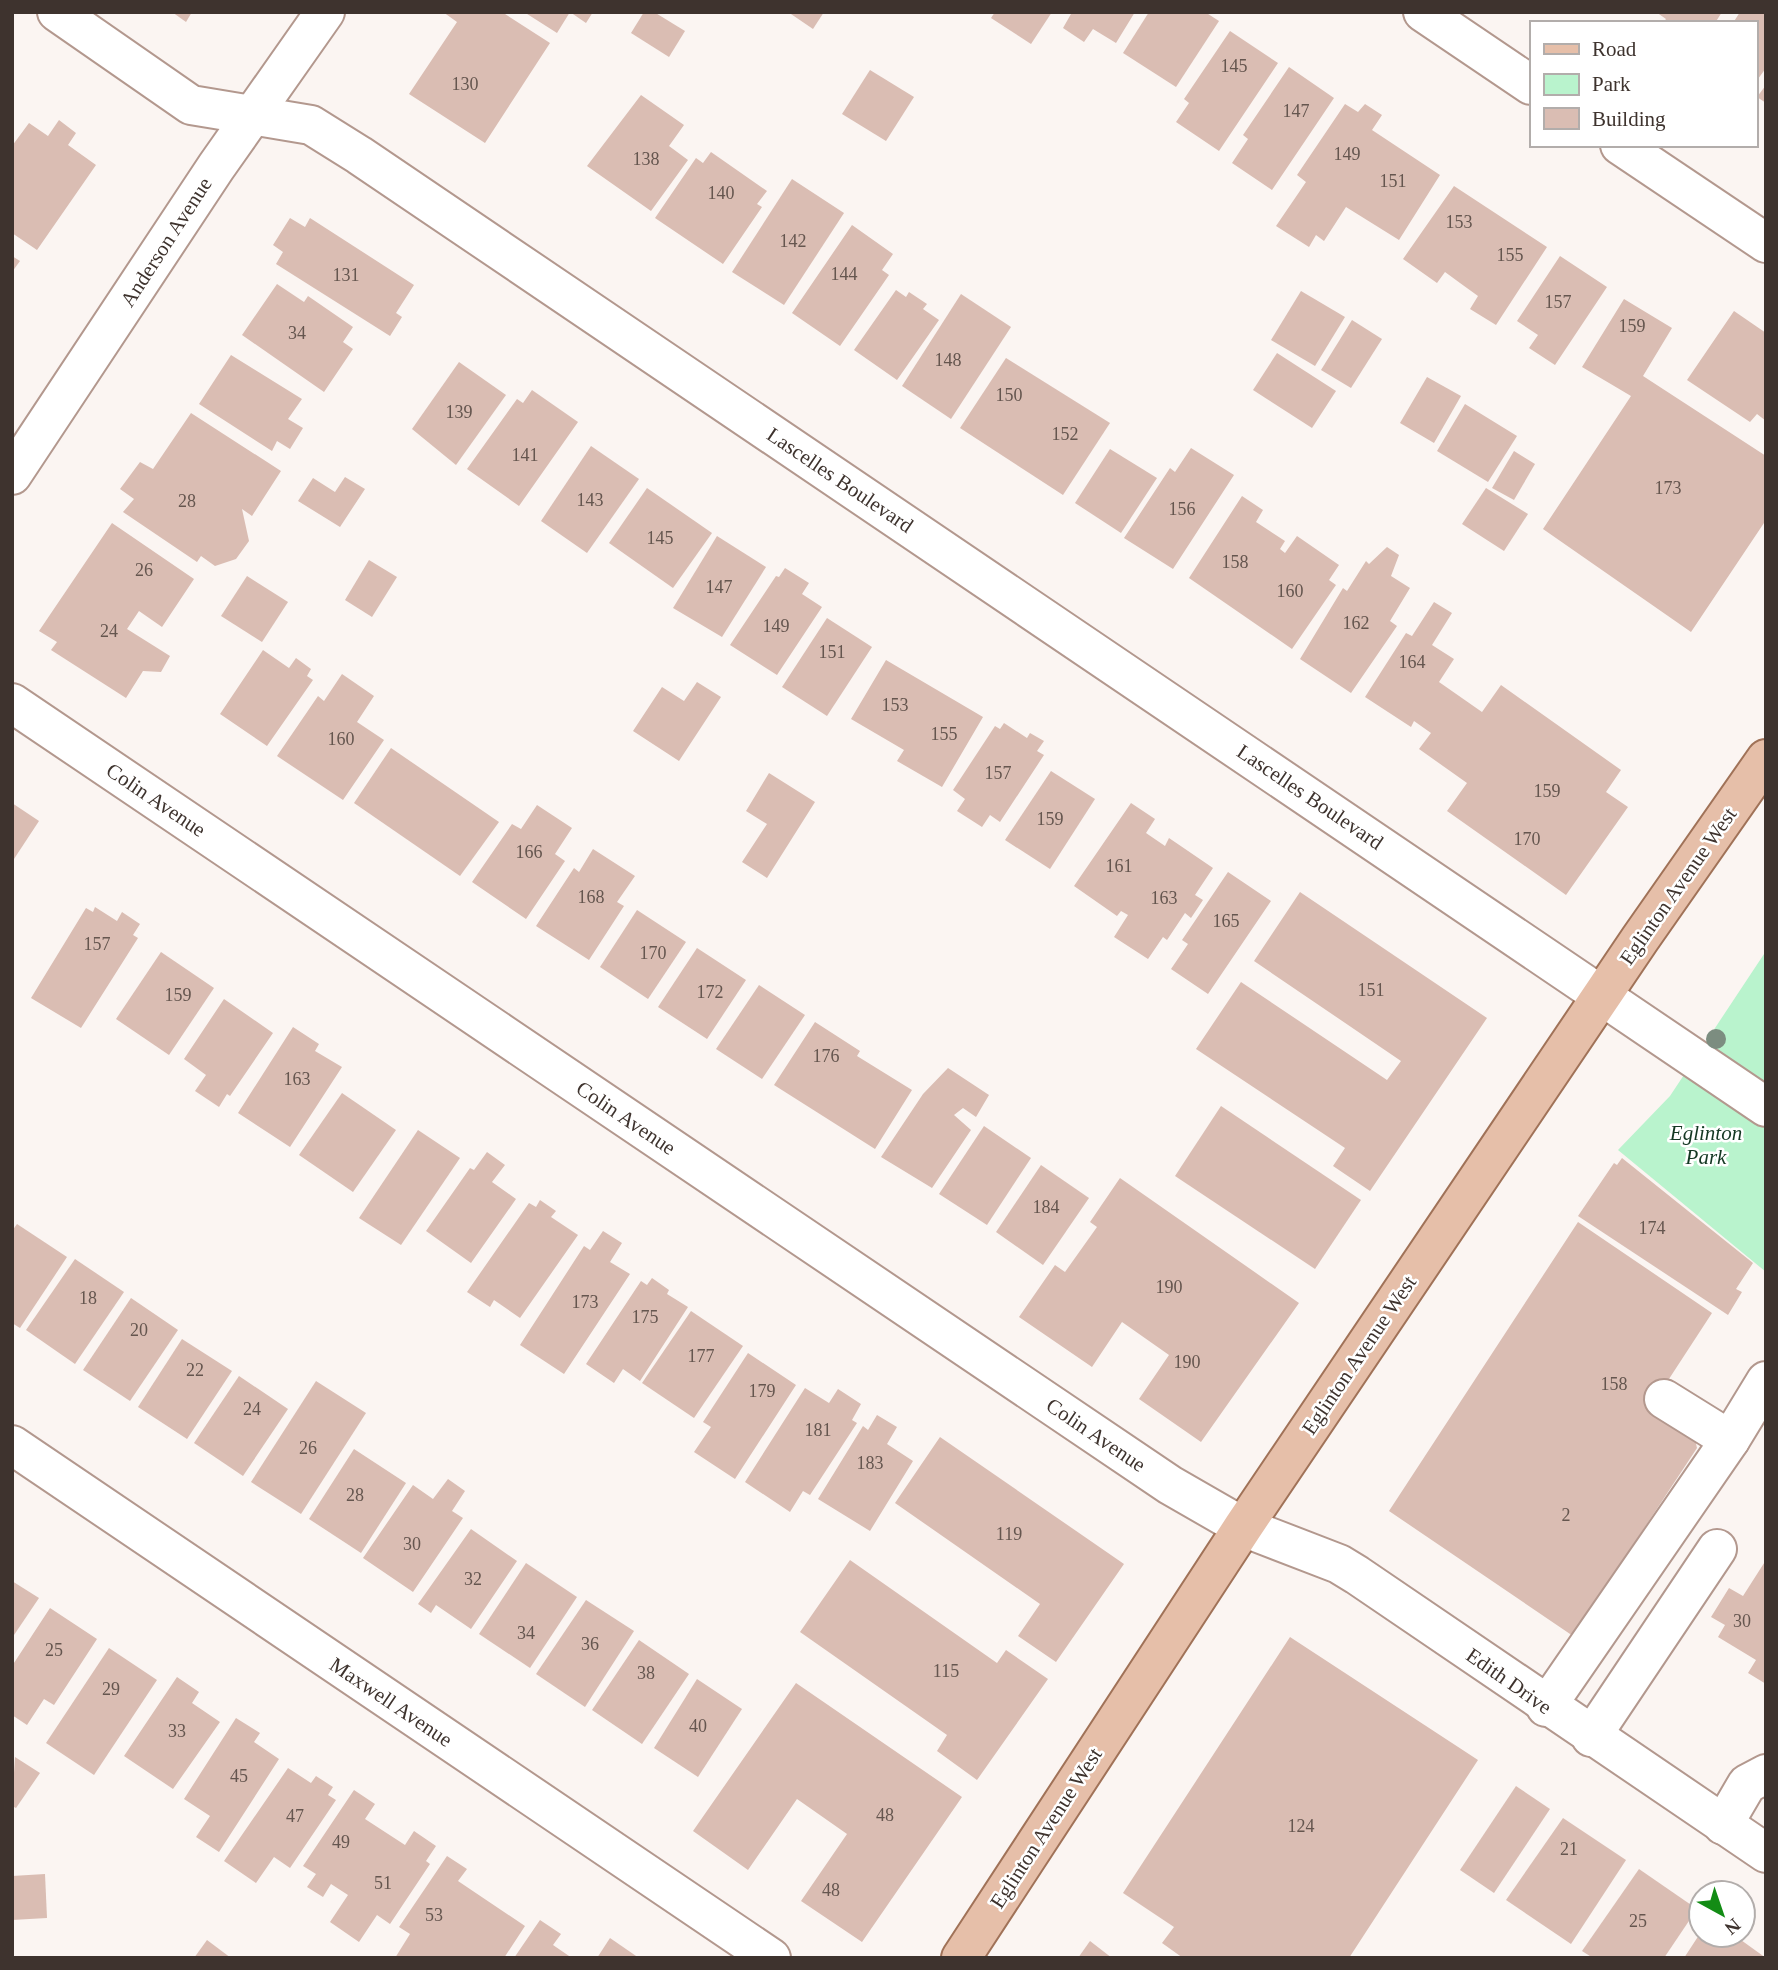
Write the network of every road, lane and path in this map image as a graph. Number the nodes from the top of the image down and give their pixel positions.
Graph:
1 (57, 12) edge
2 (325, 12) edge
3 (1423, 12) edge
4 (1530, 84) edge
5 (252, 115) junction
6 (1623, 147) edge
7 (1766, 243) edge
8 (12, 475) edge
9 (12, 703) edge
10 (1766, 759) edge
11 (1603, 996) junction
12 (1766, 1106) edge
13 (1766, 1381) edge
14 (1664, 1399) dead end
15 (1730, 1440) junction
16 (12, 1445) edge
17 (1243, 1527) junction
18 (1717, 1549) dead end
19 (1546, 1707) junction
20 (1591, 1737) junction
21 (1766, 1774) edge
22 (1723, 1825) junction
23 (1766, 1853) edge
24 (771, 1958) edge
25 (961, 1958) edge

1 - 5 street, Lascelles Boulevard
2 - 5 street, Anderson Avenue
3 - 4 street
5 - 8 street, Anderson Avenue
5 - 11 street, Lascelles Boulevard
6 - 7 street
9 - 17 street, Colin Avenue
10 - 11 main road, Eglinton Avenue West
11 - 12 street, Lascelles Boulevard
11 - 17 main road, Eglinton Avenue West
13 - 15 street
14 - 15 street
15 - 19 street
16 - 24 street, Maxwell Avenue
17 - 19 street, Edith Drive
17 - 25 main road, Eglinton Avenue West
18 - 20 street
19 - 20 street, Edith Drive
20 - 22 street, Edith Drive
21 - 22 street
22 - 23 street, Edith Drive

